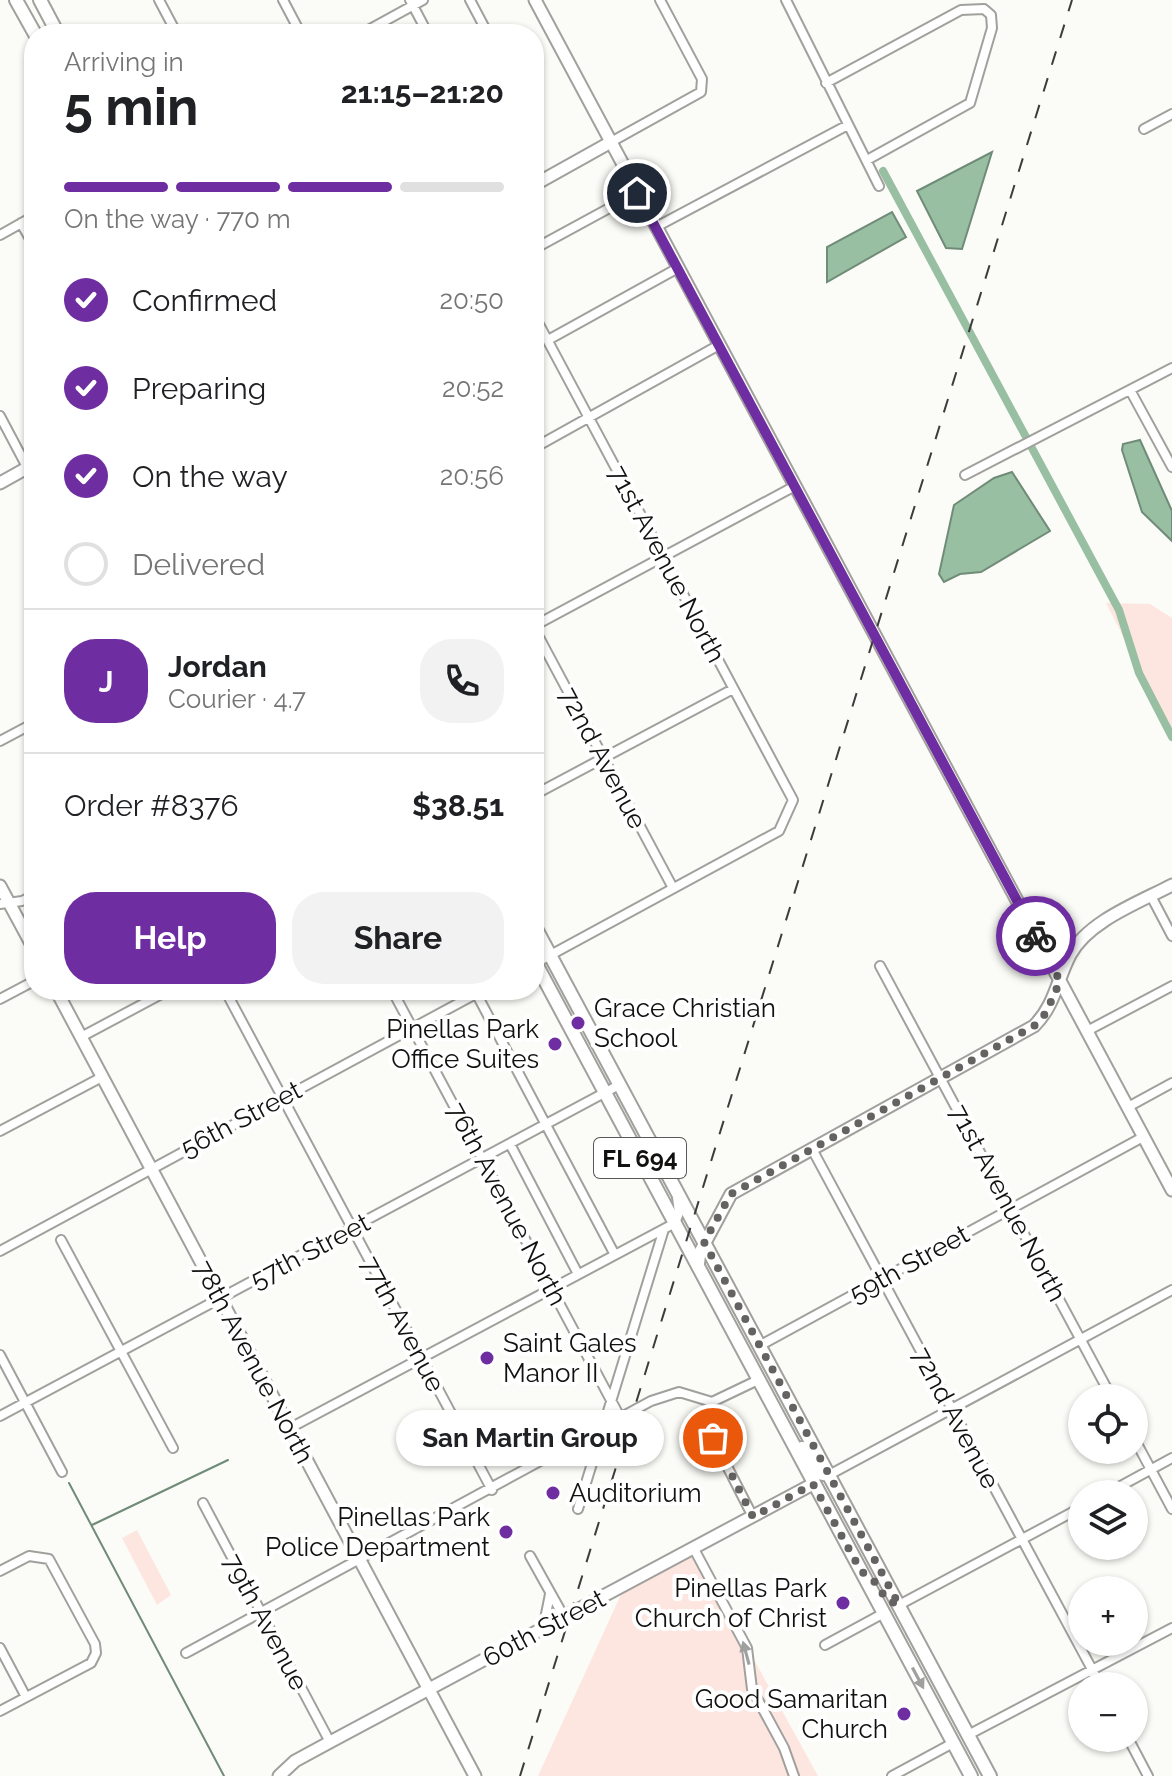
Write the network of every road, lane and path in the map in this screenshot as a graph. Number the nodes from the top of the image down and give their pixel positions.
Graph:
1 (16, 0) edge
2 (40, 0) edge
3 (159, 0) edge
4 (283, 0) edge
5 (423, 0) edge
6 (470, 0) edge
7 (535, 0) edge
8 (660, 0) edge
9 (786, 0) edge
10 (411, 3) edge
11 (29, 24) edge
12 (53, 24) edge
13 (172, 24) edge
14 (296, 24) edge
15 (377, 24) edge
16 (423, 24) edge
17 (483, 24) edge
18 (826, 83) junction
19 (1172, 114) edge
20 (846, 126) junction
21 (1144, 129) dead end
22 (611, 142) junction
23 (867, 160) junction
24 (544, 179) edge
25 (879, 186) dead end
26 (637, 193) junction
27 (24, 221) edge
28 (21, 223) junction
29 (656, 227) junction
30 (24, 228) edge
31 (0, 235) edge
32 (544, 244) edge
33 (678, 268) junction
34 (544, 333) edge
35 (548, 340) junction
36 (719, 345) junction
37 (1172, 368) edge
38 (1130, 390) junction
39 (0, 416) edge
40 (589, 418) junction
41 (544, 443) edge
42 (24, 455) edge
43 (1172, 467) edge
44 (24, 470) edge
45 (965, 475) dead end
46 (0, 483) edge
47 (795, 486) junction
48 (664, 558) junction
49 (544, 622) edge
50 (544, 646) edge
51 (733, 689) junction
52 (24, 728) edge
53 (0, 741) edge
54 (603, 758) junction
55 (544, 790) edge
56 (1172, 885) edge
57 (0, 886) edge
58 (673, 888) junction
59 (1151, 896) junction
60 (24, 898) edge
61 (4, 903) edge
62 (24, 934) edge
63 (1172, 936) edge
64 (544, 944) edge
65 (550, 955) junction
66 (544, 958) edge
67 (880, 966) dead end
68 (544, 979) edge
69 (1060, 981) junction
70 (24, 986) edge
71 (1172, 986) edge
72 (0, 999) edge
73 (61, 1000) edge
74 (150, 1000) edge
75 (230, 1000) edge
76 (397, 1000) edge
77 (462, 1000) edge
78 (483, 1000) edge
79 (412, 1027) junction
80 (1087, 1031) junction
81 (81, 1037) junction
82 (102, 1077) junction
83 (942, 1079) junction
84 (1172, 1083) edge
85 (619, 1085) junction
86 (605, 1093) junction
87 (282, 1097) junction
88 (1128, 1107) junction
89 (546, 1124) junction
90 (0, 1131) edge
91 (1143, 1137) junction
92 (510, 1144) junction
93 (812, 1149) junction
94 (482, 1159) junction
95 (151, 1168) junction
96 (1170, 1184) edge
97 (677, 1192) junction
98 (1011, 1209) junction
99 (670, 1226) junction
100 (352, 1228) junction
101 (61, 1240) dead end
102 (704, 1242) junction
103 (0, 1251) edge
104 (615, 1255) junction
105 (698, 1267) junction
106 (578, 1274) junction
107 (882, 1279) junction
108 (552, 1289) junction
109 (1172, 1290) edge
110 (221, 1298) junction
111 (719, 1306) junction
112 (1081, 1339) junction
113 (757, 1341) junction
114 (121, 1351) junction
115 (0, 1355) edge
116 (422, 1359) junction
117 (758, 1380) junction
118 (1105, 1384) edge
119 (26, 1402) junction
120 (612, 1402) junction
121 (792, 1406) junction
122 (951, 1409) junction
123 (0, 1416) edge
124 (621, 1419) junction
125 (705, 1423) dead end
126 (290, 1428) junction
127 (603, 1429) junction
128 (792, 1443) junction
129 (173, 1448) dead end
130 (1172, 1458) edge
131 (1148, 1464) edge
132 (1151, 1470) junction
133 (62, 1472) dead end
134 (829, 1475) junction
135 (1132, 1480) edge
136 (813, 1484) junction
137 (492, 1490) junction
138 (203, 1503) dead end
139 (578, 1509) dead end
140 (1172, 1509) edge
141 (1068, 1514) edge
142 (753, 1517) junction
143 (853, 1521) junction
144 (1021, 1539) junction
145 (694, 1549) junction
146 (530, 1556) dead end
147 (360, 1561) junction
148 (0, 1571) edge
149 (861, 1571) junction
150 (551, 1593) junction
151 (899, 1605) junction
152 (261, 1613) junction
153 (884, 1613) junction
154 (564, 1617) junction
155 (1172, 1628) edge
156 (543, 1629) junction
157 (825, 1645) dead end
158 (921, 1647) junction
159 (0, 1648) edge
160 (186, 1653) dead end
161 (1092, 1670) junction
162 (429, 1689) junction
163 (26, 1697) junction
164 (931, 1702) junction
165 (0, 1711) edge
166 (968, 1735) junction
167 (330, 1742) junction
168 (953, 1743) junction
169 (1135, 1752) edge
170 (279, 1776) edge
171 (475, 1776) edge
172 (794, 1776) edge
173 (892, 1776) edge
174 (971, 1776) edge
175 (983, 1776) edge
176 (990, 1776) edge
177 (1148, 1776) edge

1 - 11 main road
2 - 12 main road
3 - 13 street
4 - 14 street
5 - 10 street
6 - 17 street
7 - 22 street
8 - 22 street
9 - 18 street
10 - 15 street
10 - 16 street
18 - 20 street
18 - 23 street
19 - 21 street
20 - 23 street
20 - 29 street
22 - 24 street
22 - 26 street
23 - 25 street
26 - 29 street
26 - 32 street
27 - 28 street
28 - 30 street
28 - 31 street
29 - 33 street
33 - 35 street
33 - 36 street
34 - 35 street, 71st Avenue North
35 - 40 street, 71st Avenue North
36 - 40 street
36 - 47 street
37 - 38 street
38 - 43 street
38 - 45 street
39 - 42 street
40 - 41 street
40 - 48 street, 71st Avenue North
44 - 46 street
47 - 48 street
47 - 69 street
48 - 49 street
48 - 51 street, 71st Avenue North
50 - 54 street, 72nd Avenue
51 - 54 street
51 - 58 street, 71st Avenue North
52 - 53 street
54 - 55 street
54 - 58 street, 72nd Avenue
56 - 59 street
57 - 61 street
58 - 65 street
59 - 63 street
59 - 69 street
60 - 61 street
61 - 62 street
64 - 65 main road, FL 694
65 - 66 street
65 - 85 main road, FL 694
67 - 83 street, 71st Avenue North
68 - 86 main road, FL 694
69 - 80 street
69 - 83 street
70 - 72 street
71 - 80 street
73 - 81 street, 78th Avenue North
74 - 81 street
75 - 87 street, 77th Avenue
76 - 79 street, 76th Avenue North
77 - 79 street, 56th Street
78 - 89 street
79 - 87 street, 56th Street
79 - 94 street, 76th Avenue North
80 - 88 street
81 - 82 street, 78th Avenue North
82 - 90 street
82 - 95 street, 78th Avenue North
83 - 93 street
83 - 98 street, 71st Avenue North
84 - 88 street
85 - 86 street, 57th Street
85 - 97 main road, FL 694
86 - 89 street, 57th Street
86 - 99 main road, FL 694
87 - 95 street, 56th Street
87 - 100 street, 77th Avenue
88 - 91 street
89 - 92 street, 57th Street
89 - 104 street
91 - 96 street
91 - 98 street, 59th Street
92 - 94 street, 57th Street
92 - 106 street
93 - 102 street
93 - 107 street, 72nd Avenue
94 - 100 street, 57th Street
94 - 108 street, 76th Avenue North
95 - 103 street, 56th Street
95 - 110 street, 78th Avenue North
97 - 99 street
97 - 102 main road, FL 694
98 - 107 street, 59th Street
98 - 112 street, 71st Avenue North
99 - 104 street
99 - 105 main road, FL 694
99 - 120 street
100 - 110 street, 57th Street
100 - 116 street, 77th Avenue
101 - 114 street
102 - 105 street
102 - 113 main road, FL 694
104 - 106 street
105 - 111 main road, FL 694
106 - 108 street
107 - 113 street, 59th Street
107 - 122 street, 72nd Avenue
108 - 116 street
108 - 120 street, 76th Avenue North
109 - 112 street
110 - 114 street, 57th Street
110 - 126 street, 78th Avenue North
111 - 113 main road
111 - 117 main road, FL 694
112 - 118 street, 71st Avenue North
112 - 122 street
113 - 121 main road, FL 694
114 - 119 street, 57th Street
114 - 129 street
115 - 119 street
116 - 126 street
116 - 137 street, 77th Avenue
117 - 121 main road
117 - 124 street
117 - 128 main road, FL 694
119 - 123 street, 57th Street
119 - 133 street
120 - 124 street, 76th Avenue North
120 - 127 street
121 - 134 main road, FL 694
122 - 134 street
122 - 144 street, 72nd Avenue
124 - 127 street
125 - 142 street
126 - 147 street, 78th Avenue North
127 - 137 street
127 - 139 street
128 - 134 main road
128 - 136 main road, FL 694
130 - 132 street
131 - 132 street
132 - 135 street
132 - 140 street
134 - 143 main road, FL 694
136 - 142 street, 60th Street
136 - 143 main road
136 - 149 main road, FL 694
137 - 147 street
138 - 152 street, 79th Avenue
141 - 144 street
142 - 145 street, 60th Street
143 - 151 main road, FL 694
144 - 151 street
144 - 161 street, 72nd Avenue
145 - 154 street, 60th Street
172 -> 145 street
146 - 150 street
147 - 152 street
147 - 162 street, 78th Avenue North
148 - 163 street
149 - 151 main road
149 - 153 main road, FL 694
150 - 154 street
150 - 156 street
151 - 158 main road, FL 694
152 - 160 street
152 - 167 street, 79th Avenue
153 - 157 street
153 - 158 main road
153 -> 164 main road, FL 694
154 - 156 street, 60th Street
155 - 161 street
156 - 162 street, 60th Street
158 - 166 main road, FL 694
159 - 163 street
161 - 166 street
162 - 167 street, 60th Street
162 - 171 street, 78th Avenue North
163 - 165 street
164 - 166 main road
164 - 168 main road, FL 694
166 - 176 main road, FL 694
167 - 170 street, 60th Street
168 - 173 street
168 - 174 main road, FL 694
168 - 175 main road
169 - 177 street

